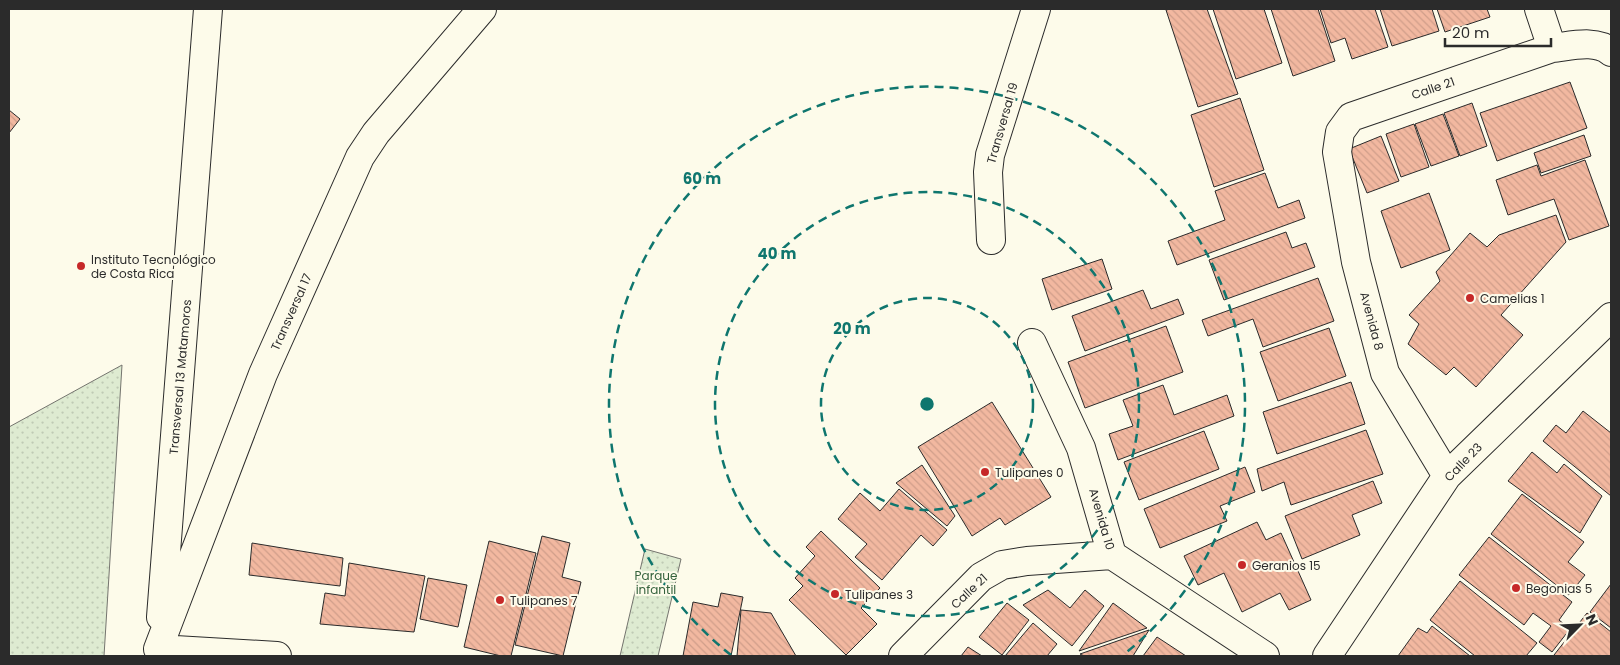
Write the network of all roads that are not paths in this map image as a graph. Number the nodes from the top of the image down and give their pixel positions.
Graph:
1 (208, 9) edge
2 (482, 9) edge
3 (1036, 9) edge
4 (1539, 9) edge
5 (1552, 48) junction
6 (1611, 52) edge
7 (1337, 152) joint
8 (991, 240) dead end
9 (1611, 317) edge
10 (1032, 343) dead end
11 (1447, 476) junction
12 (1112, 555) junction
13 (158, 652) edge
14 (277, 656) edge
15 (903, 656) edge
16 (1265, 656) edge
17 (1327, 656) edge

1 - 13 street, Transversal 13 Matamoros
2 - 13 street, Transversal 17
3 - 8 street, Transversal 19
4 - 5 street
5 - 6 street, Calle 21
5 - 7 street, Calle 21
7 - 11 street, Avenida 8
9 - 11 street, Calle 23
10 - 12 street, Avenida 10
11 - 17 street, Calle 23
12 - 15 street, Calle 21
12 - 16 street, Avenida 10
13 - 14 street

